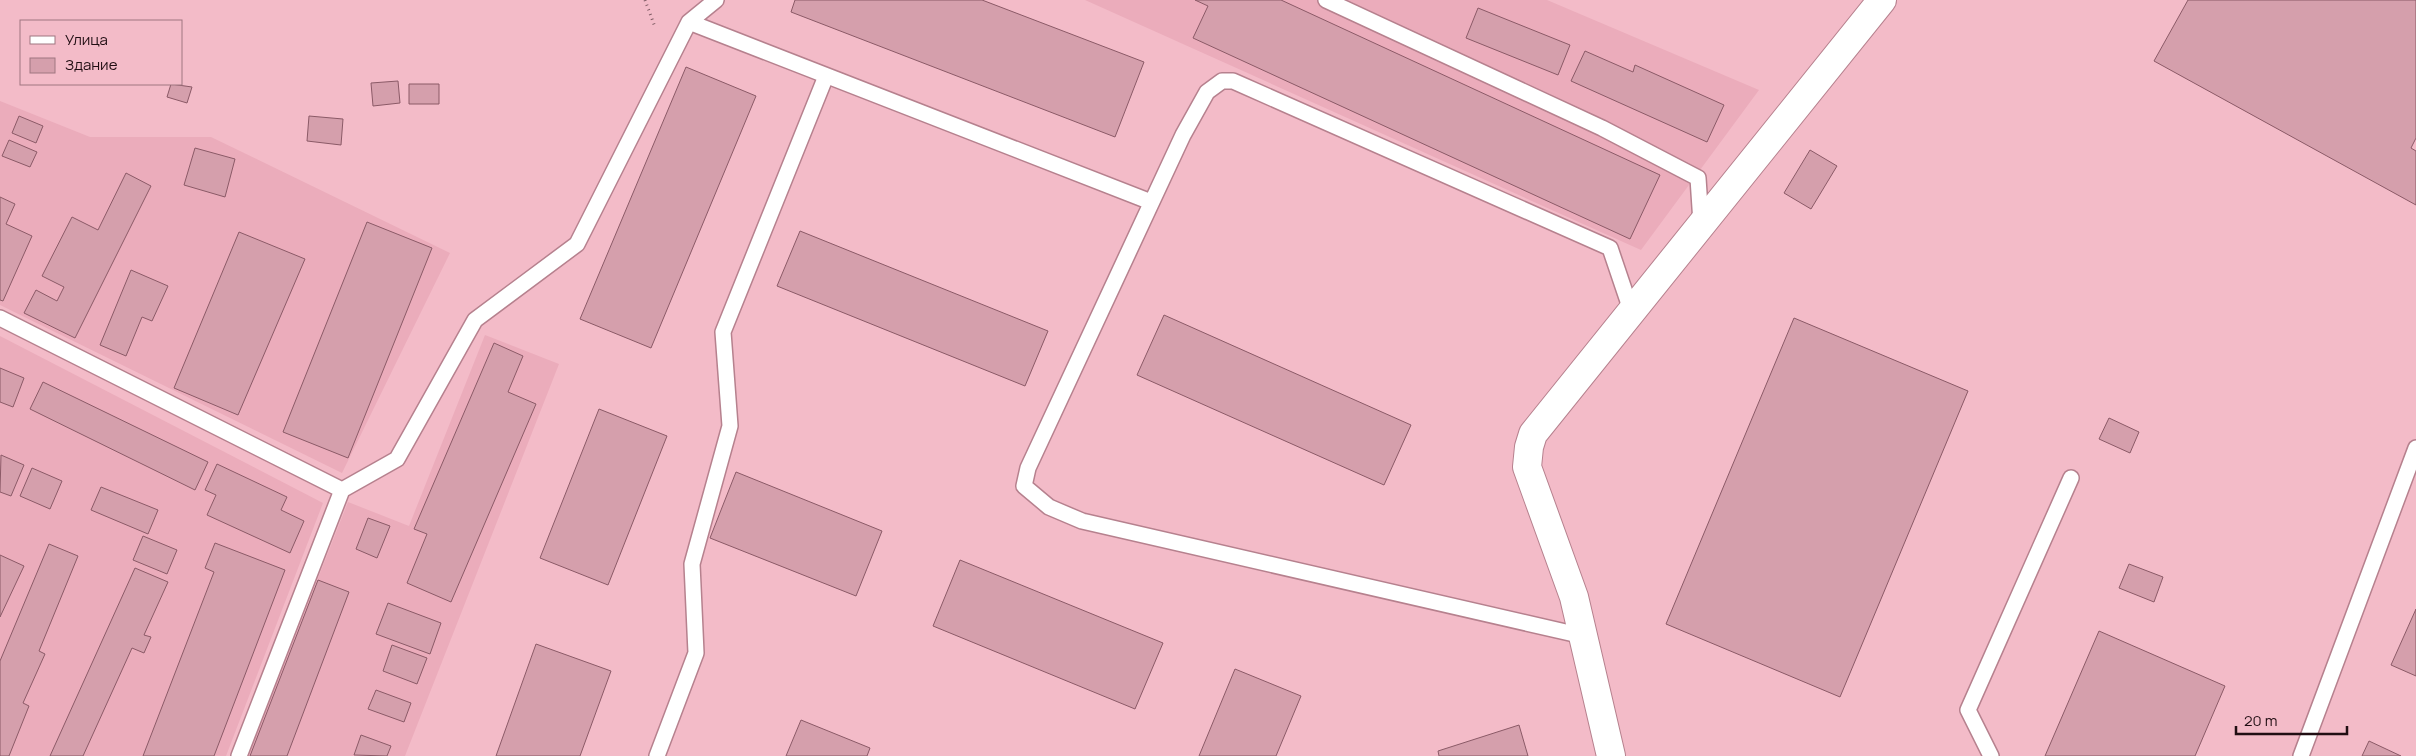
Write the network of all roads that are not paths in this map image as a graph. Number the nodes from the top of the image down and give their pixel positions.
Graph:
1 (716, 0) edge
2 (1326, 0) edge
3 (1876, 3) edge
4 (689, 22) junction
5 (826, 76) junction
6 (1151, 202) junction
7 (1701, 223) junction
8 (1631, 310) junction
9 (0, 318) edge
10 (2416, 448) edge
11 (2071, 478) dead end
12 (342, 490) junction
13 (1583, 636) junction
14 (239, 756) edge
15 (657, 756) edge
16 (1610, 756) edge
17 (1991, 756) edge
18 (2301, 756) edge

1 - 4 lane
2 - 7 lane
3 - 7 street
4 - 5 lane
4 - 12 lane
5 - 6 lane
5 - 15 lane
6 - 8 lane
6 - 13 lane
7 - 8 street
8 - 13 street
9 - 12 lane
10 - 18 lane
11 - 17 lane
12 - 14 lane
13 - 16 street

